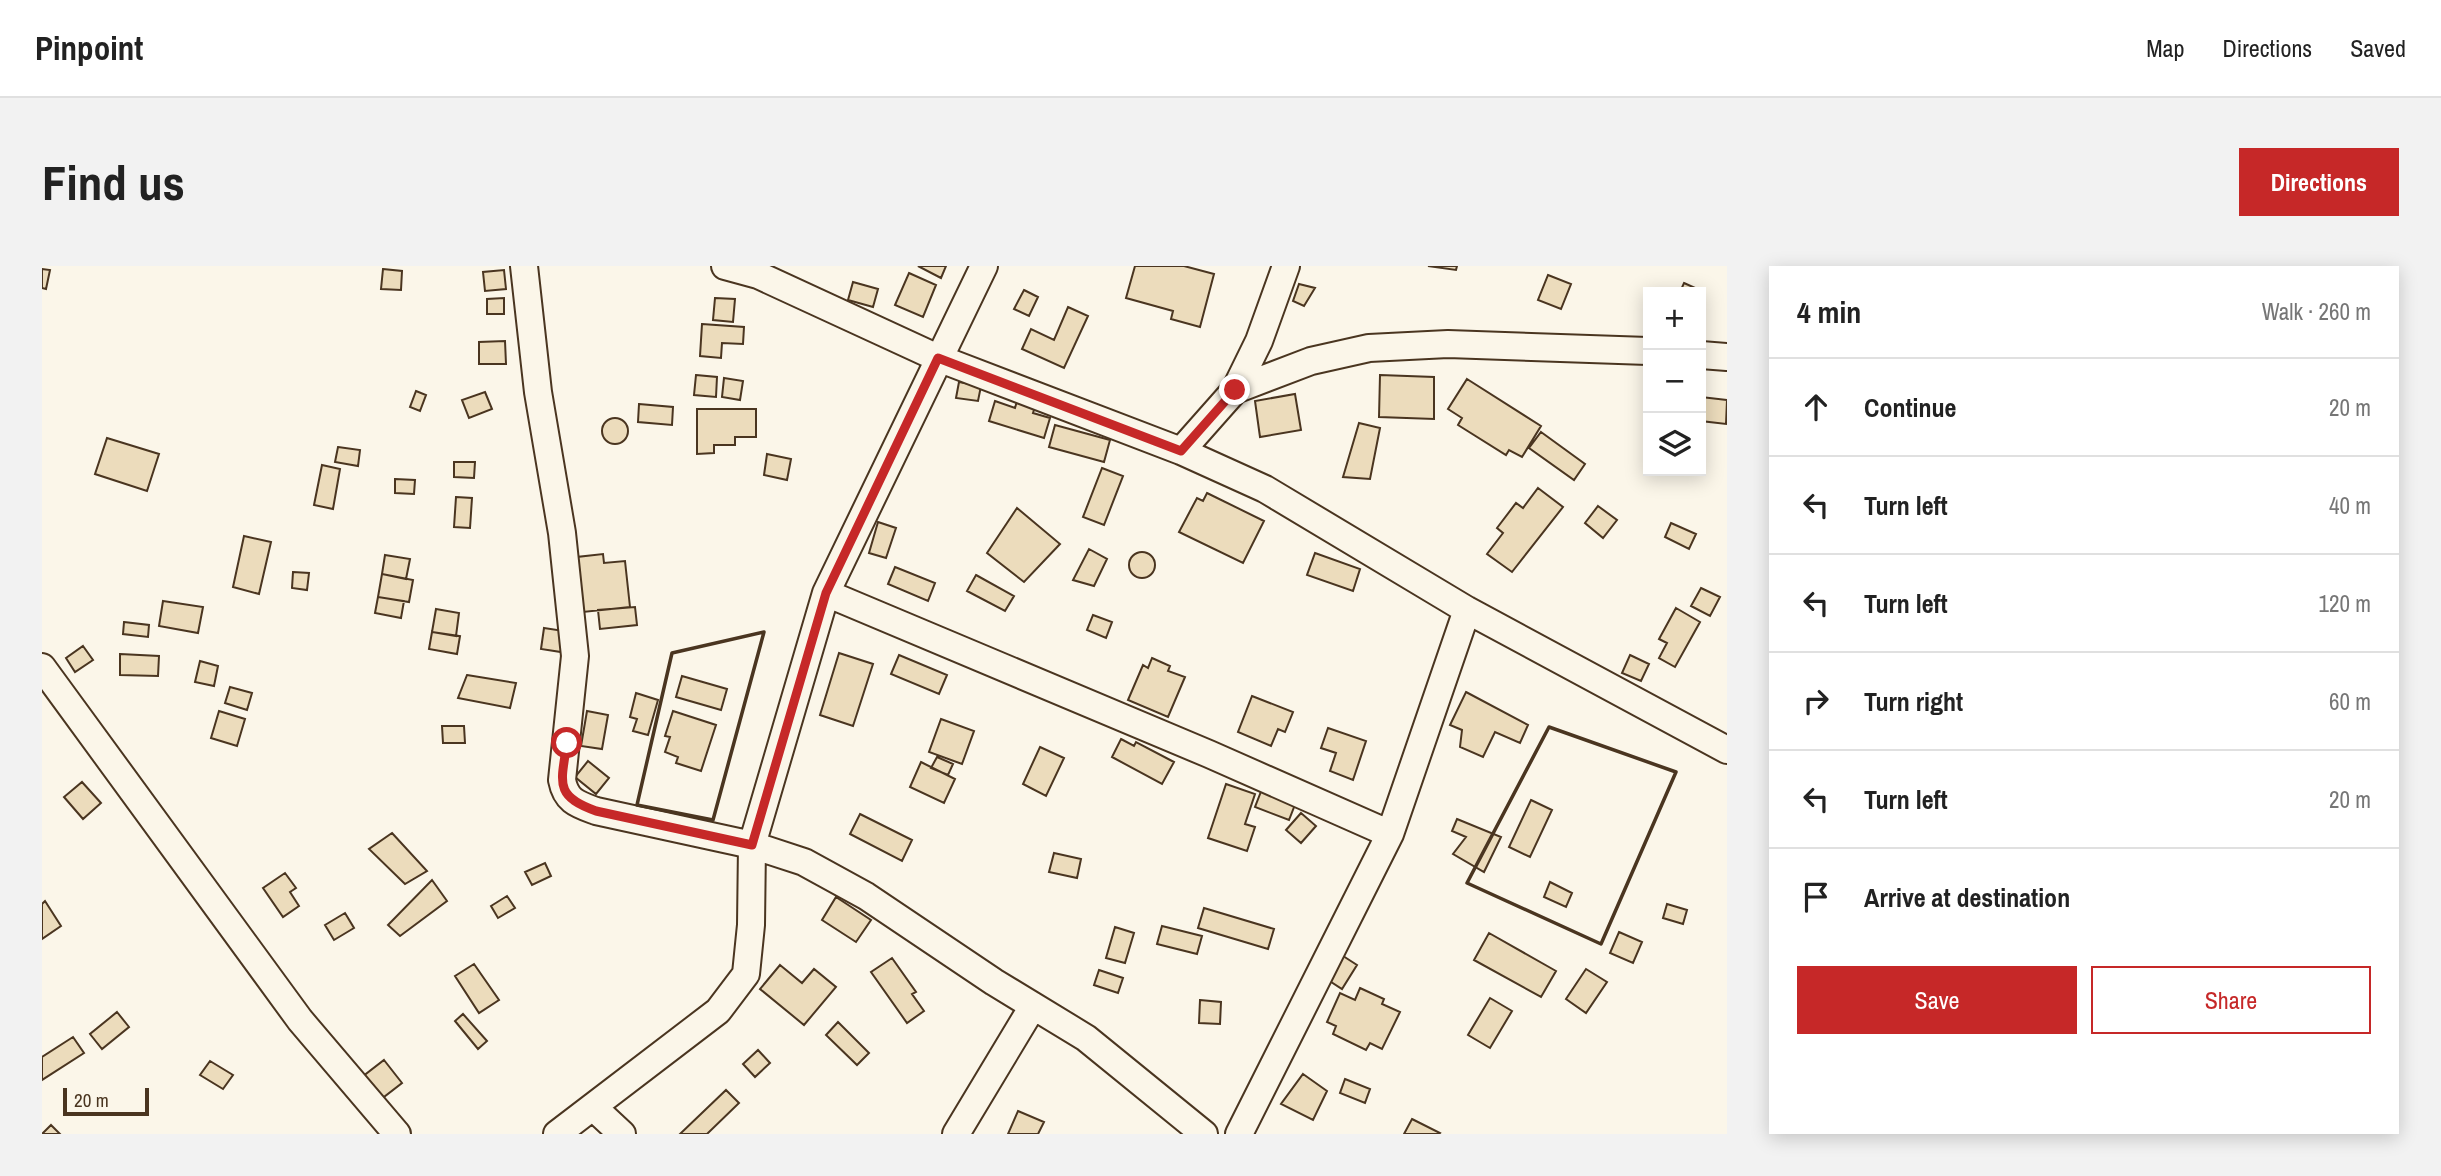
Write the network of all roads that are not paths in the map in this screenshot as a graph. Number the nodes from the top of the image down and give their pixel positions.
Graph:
1 (524, 266) edge
2 (725, 266) edge
3 (984, 266) edge
4 (1286, 266) edge
5 (1643, 351) edge
6 (1706, 355) edge
7 (1727, 357) edge
8 (938, 358) junction
9 (1235, 390) junction
10 (1181, 451) junction
11 (826, 593) junction
12 (1467, 610) junction
13 (42, 667) edge
14 (1727, 750) edge
15 (1390, 834) junction
16 (752, 845) junction
17 (1033, 1006) junction
18 (593, 1107) junction
19 (397, 1134) edge
20 (557, 1134) edge
21 (622, 1134) edge
22 (956, 1134) edge
23 (1204, 1134) edge
24 (1239, 1134) edge

1 - 16 street
2 - 8 street
3 - 8 street
4 - 9 street
5 - 9 street
6 - 7 street
8 - 10 street
8 - 11 street
9 - 10 street
10 - 12 street
11 - 15 street
11 - 16 street
12 - 14 street
12 - 15 street
13 - 19 street
15 - 24 street
16 - 17 street
16 - 18 street
17 - 22 street
17 - 23 street
18 - 20 street
18 - 21 street

